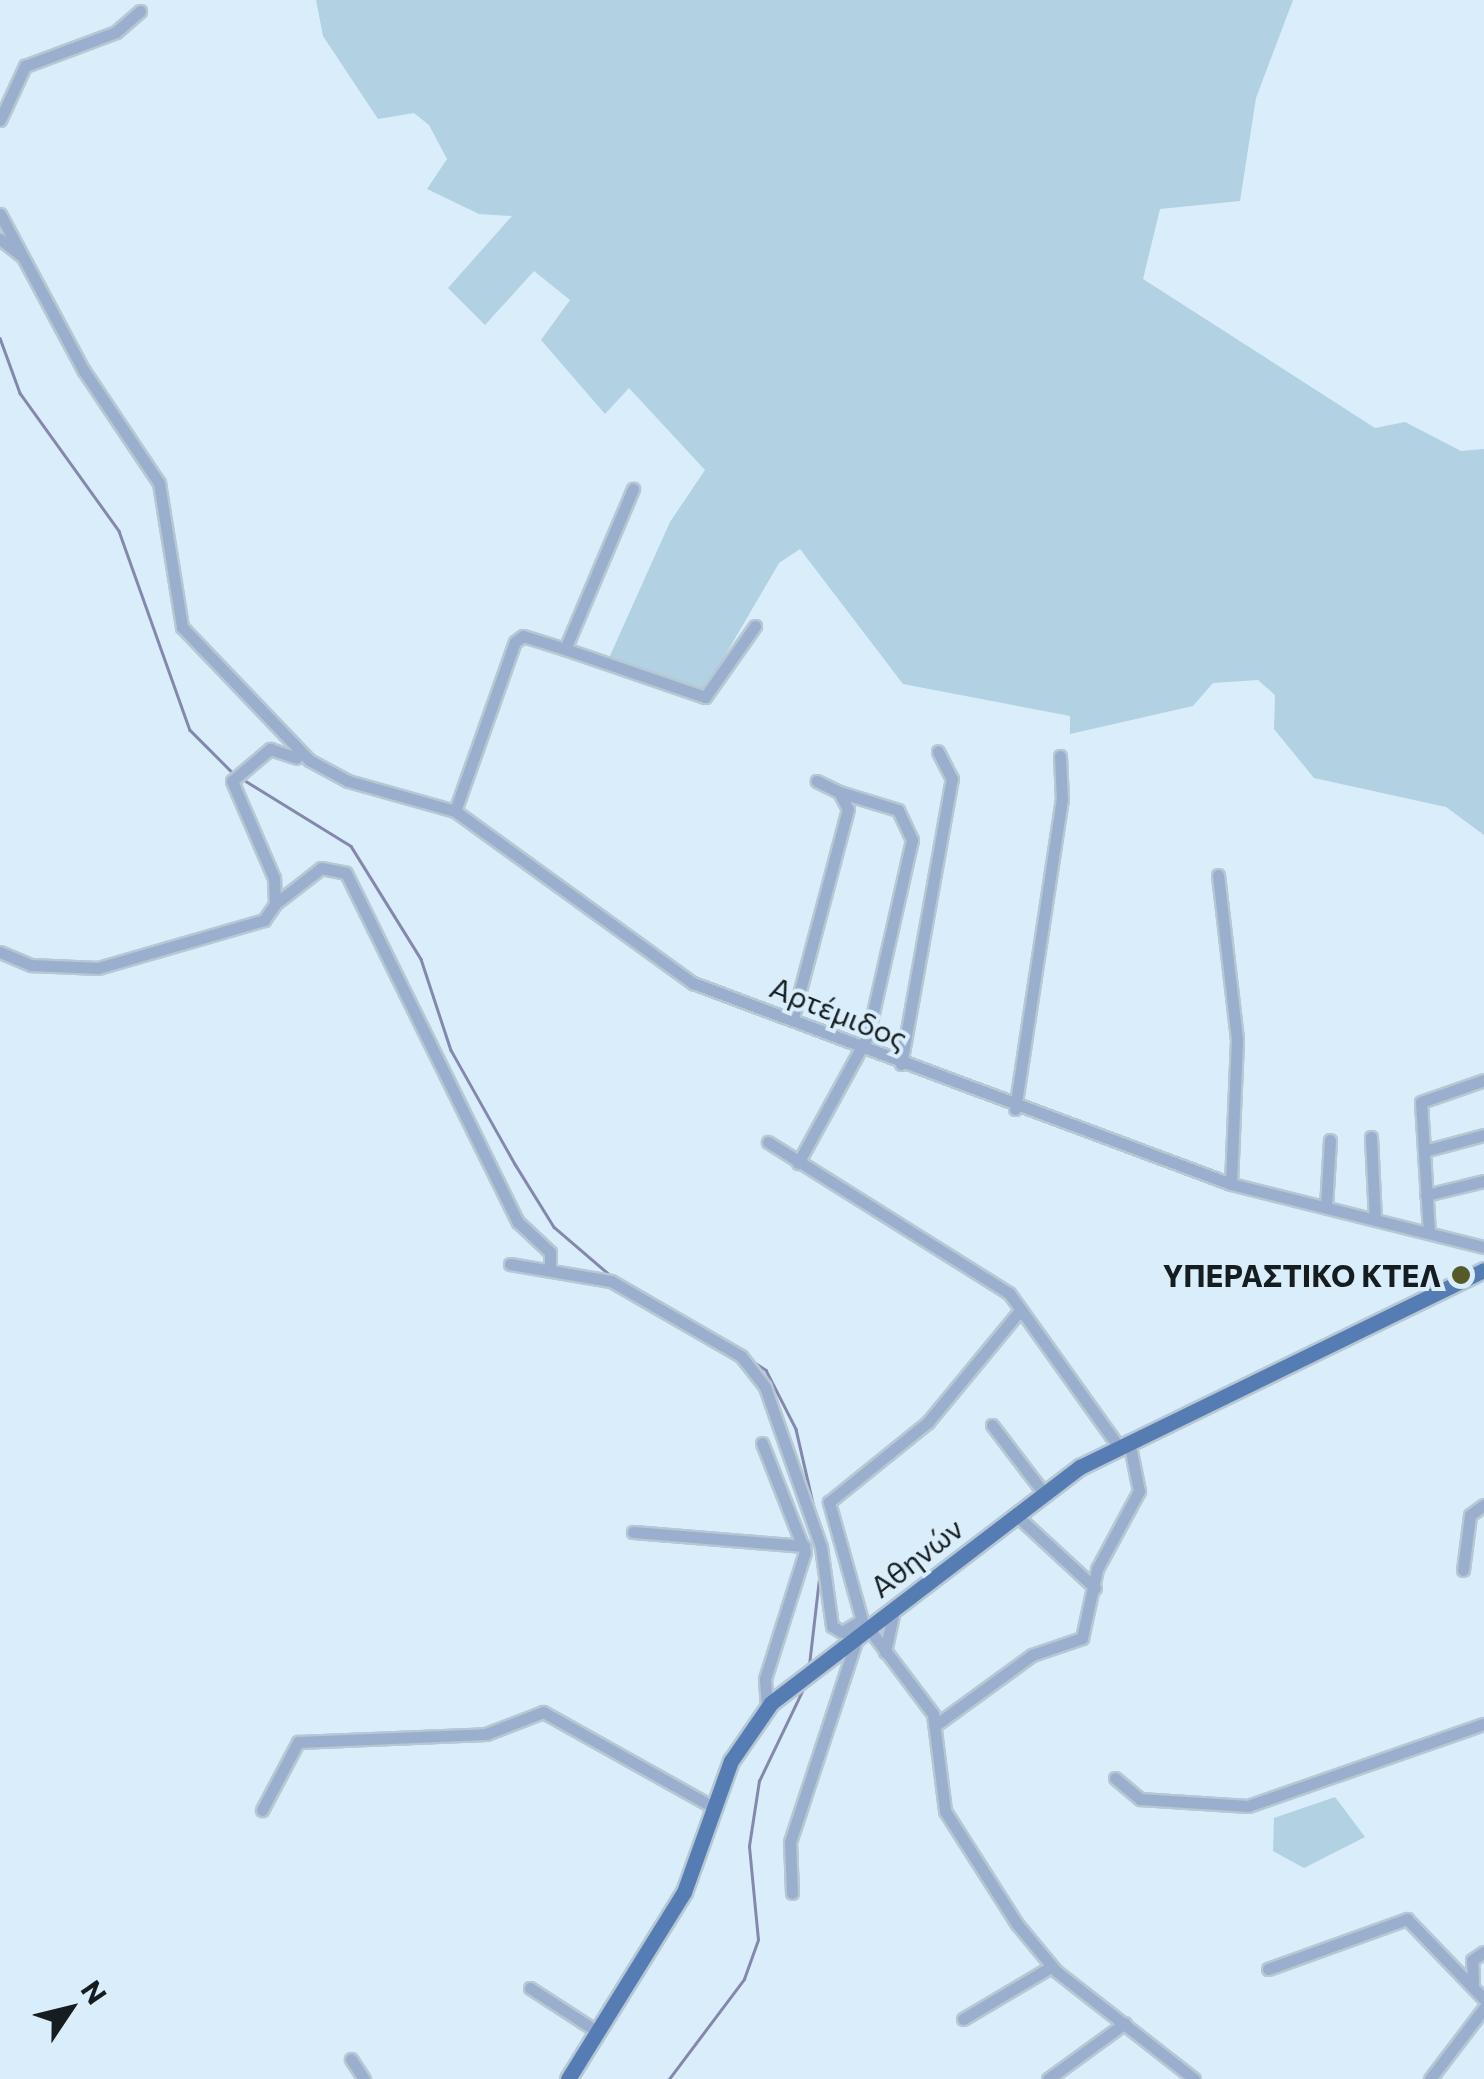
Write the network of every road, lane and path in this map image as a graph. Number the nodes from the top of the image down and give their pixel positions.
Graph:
1 (140, 11) dead end
2 (0, 120) edge
3 (0, 214) edge
4 (0, 239) edge
5 (30, 261) junction
6 (632, 490) dead end
7 (756, 626) dead end
8 (565, 650) junction
9 (938, 751) dead end
10 (1060, 756) dead end
11 (336, 776) junction
12 (816, 781) dead end
13 (839, 792) junction
14 (455, 812) junction
15 (1218, 875) dead end
16 (276, 904) junction
17 (0, 952) edge
18 (793, 1017) junction
19 (864, 1046) junction
20 (901, 1064) junction
21 (1484, 1080) edge
22 (1014, 1109) junction
23 (1484, 1135) edge
24 (1371, 1137) dead end
25 (1330, 1140) dead end
26 (768, 1142) dead end
27 (1424, 1150) junction
28 (798, 1162) junction
29 (1484, 1180) edge
30 (1231, 1184) junction
31 (1426, 1195) junction
32 (1326, 1208) junction
33 (1375, 1219) junction
34 (1428, 1233) junction
35 (1484, 1247) edge
36 (510, 1264) dead end
37 (550, 1266) junction
38 (1484, 1270) edge
39 (1018, 1313) junction
40 (992, 1425) dead end
41 (762, 1443) dead end
42 (1124, 1443) junction
43 (1044, 1492) junction
44 (1484, 1505) edge
45 (1015, 1514) junction
46 (634, 1532) dead end
47 (804, 1546) junction
48 (1463, 1570) dead end
49 (1095, 1588) junction
50 (894, 1610) junction
51 (863, 1630) junction
52 (885, 1652) junction
53 (770, 1705) junction
54 (936, 1724) junction
55 (1484, 1724) edge
56 (1115, 1778) dead end
57 (715, 1808) junction
58 (262, 1810) dead end
59 (792, 1893) dead end
60 (1484, 1952) edge
61 (1052, 1966) junction
62 (1268, 1969) dead end
63 (1470, 1972) junction
64 (1484, 1978) edge
65 (530, 1988) dead end
66 (1480, 1995) edge
67 (1484, 2008) edge
68 (963, 2019) dead end
69 (1124, 2023) junction
70 (598, 2032) junction
71 (351, 2058) dead end
72 (364, 2079) edge
73 (568, 2079) edge
74 (1048, 2079) edge
75 (1194, 2079) edge
76 (1430, 2079) edge

1 - 2 street
3 - 5 street, Αρτέμιδος
4 - 5 street
5 - 11 street, Αρτέμιδος
6 - 8 street
7 - 8 street
8 - 14 street
9 - 20 street
10 - 22 street
11 - 14 street, Αρτέμιδος
11 - 16 street
12 - 13 street
13 - 18 street
13 - 19 street
14 - 18 street, Αρτέμιδος
15 - 30 street
16 - 17 street
16 - 37 street
18 - 19 street, Αρτέμιδος
19 - 20 street, Αρτέμιδος
19 - 28 street
20 - 22 street, Αρτέμιδος
21 - 27 street
22 - 30 street, Αρτέμιδος
23 - 27 street
24 - 33 street
25 - 32 street
26 - 28 street
27 - 31 street
28 - 39 street
29 - 31 street
30 - 32 street, Αρτέμιδος
31 - 34 street
32 - 33 street, Αρτέμιδος
33 - 34 street, Αρτέμιδος
34 - 35 street, Αρτέμιδος
36 - 37 street
37 - 51 street
38 - 42 main road, Αθηνών
39 - 42 street
39 - 51 street
40 - 43 street
41 - 47 street
42 - 43 main road, Αθηνών
42 - 49 street
43 - 45 main road, Αθηνών
44 - 48 street
45 - 49 street
45 - 50 main road, Αθηνών
46 - 47 street
47 - 53 street
49 - 54 street
50 - 51 main road, Αθηνών
50 - 52 street
51 - 52 street
51 - 53 main road, Αθηνών
51 - 59 street
52 - 54 street
53 - 57 main road, Αθηνών
54 - 61 street
55 - 56 street
57 - 58 street
57 - 70 main road, Αθηνών
60 - 63 street
61 - 68 street
61 - 69 street
62 - 66 street
63 - 64 street
63 - 66 street
65 - 70 street
67 - 76 street
69 - 74 street
69 - 75 street
70 - 73 main road, Αθηνών
71 - 72 street

